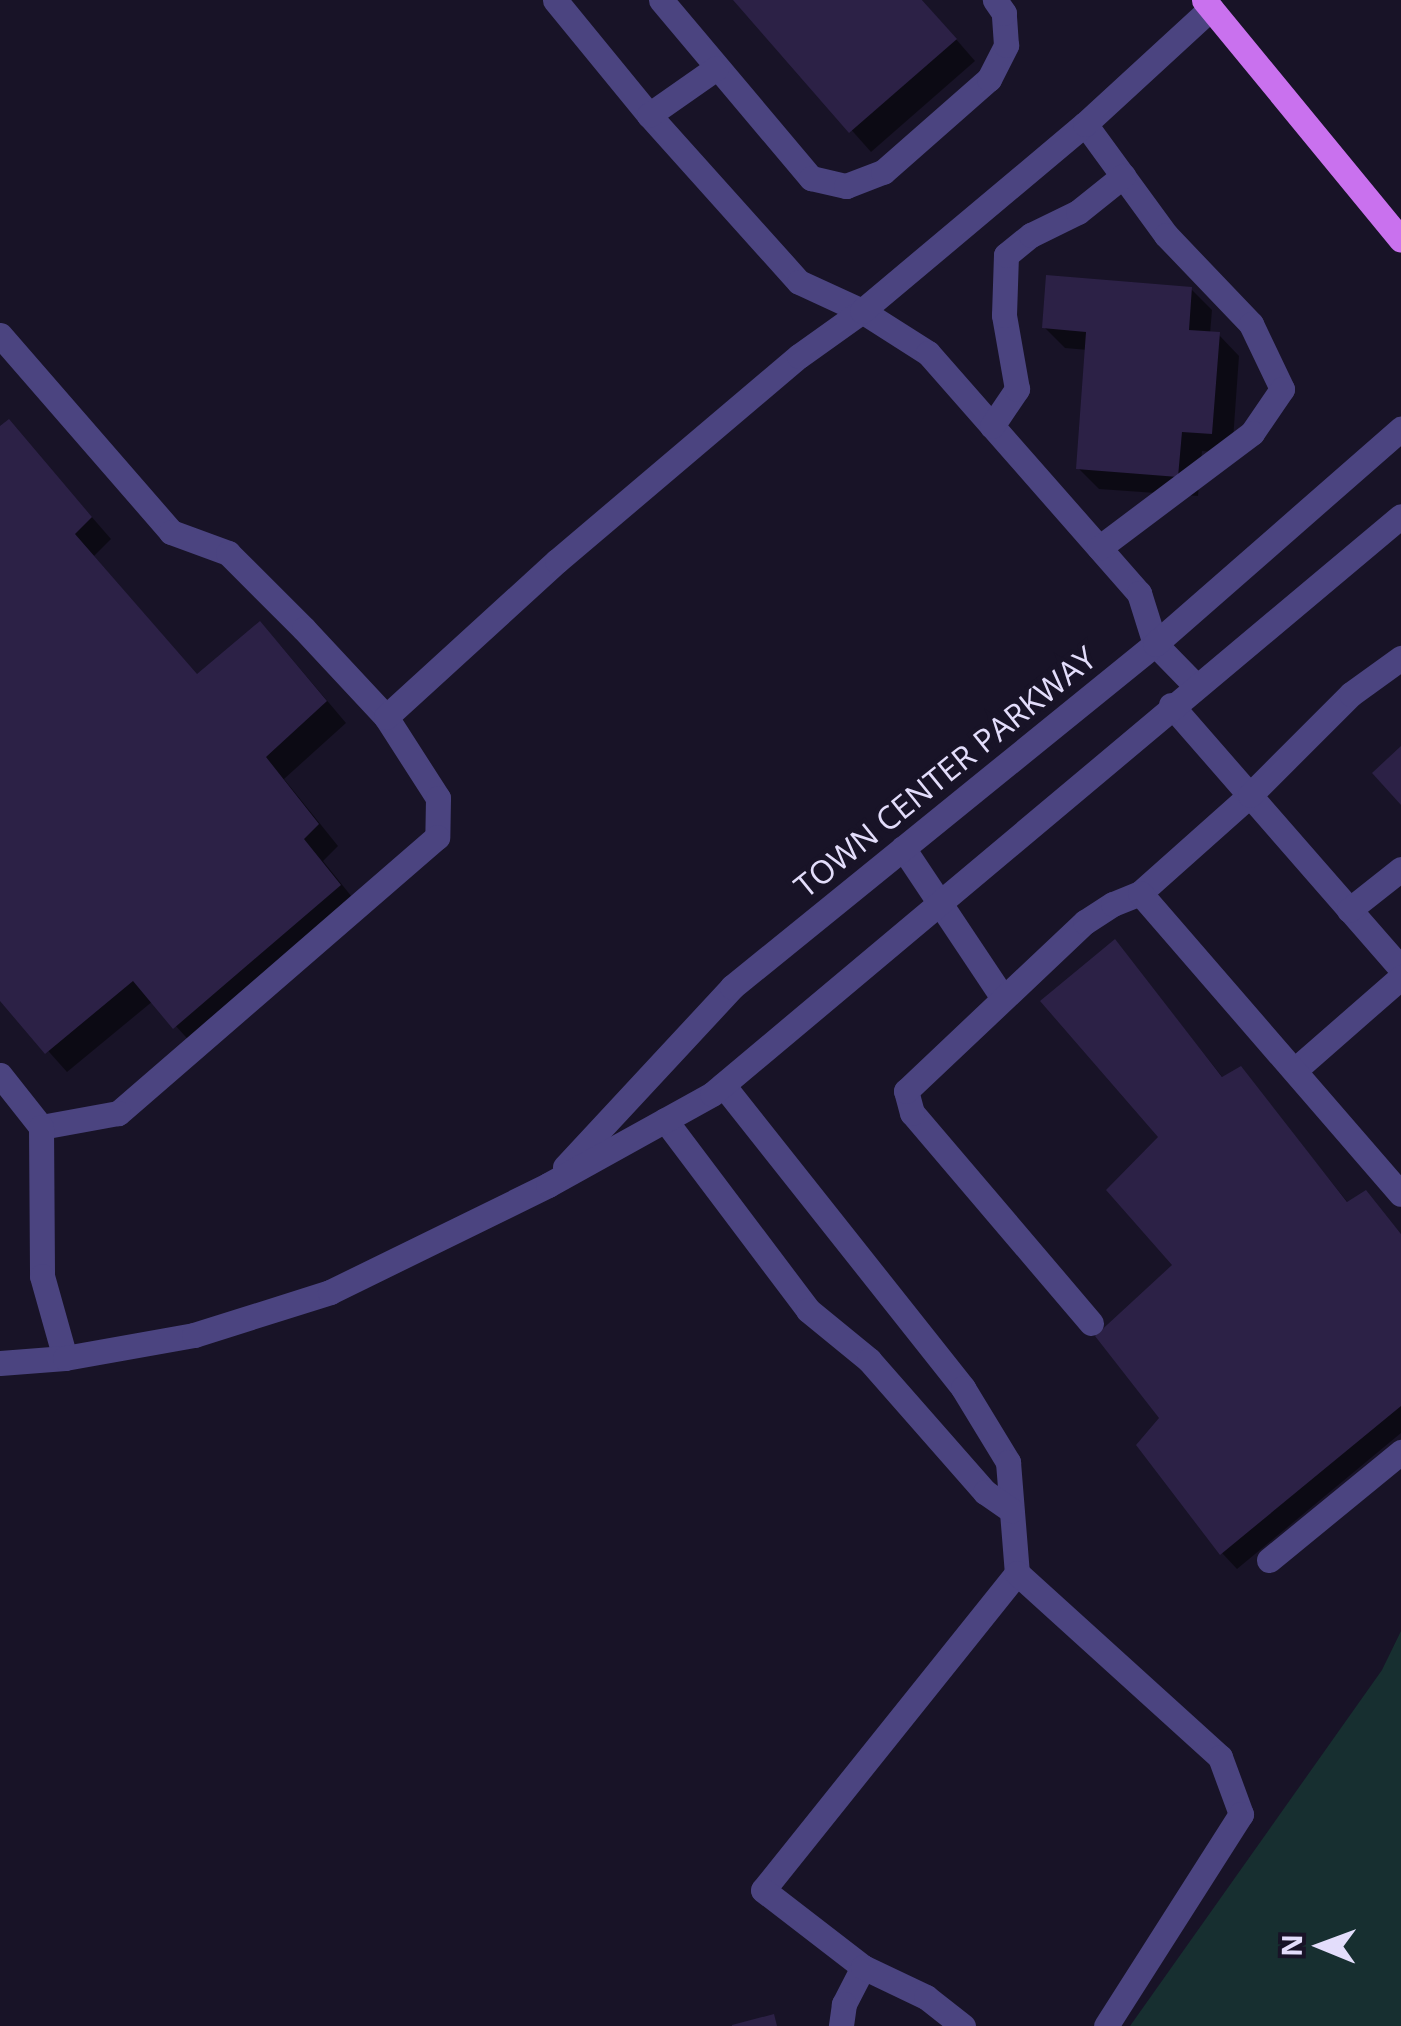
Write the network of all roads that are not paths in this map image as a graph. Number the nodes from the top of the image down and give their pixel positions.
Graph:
1 (555, 0) edge
2 (661, 0) edge
3 (996, 0) edge
4 (1207, 4) edge
5 (716, 68) junction
6 (649, 115) junction
7 (1085, 124) junction
8 (1123, 176) junction
9 (1401, 240) edge
10 (862, 311) junction
11 (0, 336) edge
12 (992, 426) junction
13 (1401, 429) edge
14 (1401, 516) edge
15 (1099, 548) junction
16 (1154, 644) junction
17 (1401, 658) edge
18 (1195, 685) junction
19 (1171, 704) junction
20 (386, 717) junction
21 (1250, 795) junction
22 (903, 848) junction
23 (1401, 869) edge
24 (1140, 893) junction
25 (942, 900) junction
26 (1349, 910) junction
27 (1401, 969) edge
28 (1401, 977) edge
29 (1003, 998) junction
30 (1296, 1069) junction
31 (0, 1075) edge
32 (723, 1084) junction
33 (665, 1120) junction
34 (41, 1127) junction
35 (548, 1185) junction
36 (1401, 1194) edge
37 (1092, 1324) dead end
38 (65, 1358) junction
39 (0, 1363) edge
40 (1401, 1452) edge
41 (1010, 1510) junction
42 (1269, 1560) dead end
43 (1017, 1573) junction
44 (863, 1966) junction
45 (841, 2026) edge
46 (963, 2026) edge
47 (1106, 2026) edge

1 - 6 street
2 - 5 street
3 - 5 street
4 - 7 street
4 - 9 main road
5 - 6 street
6 - 10 street
7 - 8 street
7 - 10 street
8 - 12 street
8 - 15 street
10 - 12 street
10 - 20 street
11 - 20 street
12 - 15 street
13 - 16 street, TOWN CENTER PARKWAY
14 - 18 street, TOWN CENTER PARKWAY
15 - 16 street
16 - 18 street
16 - 22 street, TOWN CENTER PARKWAY
17 - 21 street
18 - 19 street, TOWN CENTER PARKWAY
19 - 21 street
19 - 25 street, TOWN CENTER PARKWAY
20 - 34 street
21 - 24 street
21 - 26 street
22 - 25 street
22 - 35 street, TOWN CENTER PARKWAY
23 - 26 street
24 - 29 street
24 - 30 street
25 - 29 street
25 - 32 street, TOWN CENTER PARKWAY
26 - 27 street
28 - 30 street
29 - 37 street
30 - 36 street
31 - 34 street
32 - 33 street, TOWN CENTER PARKWAY
32 - 41 street
33 - 35 street, TOWN CENTER PARKWAY
33 - 41 street
34 - 38 street
35 - 38 street, TOWN CENTER PARKWAY
38 - 39 street, TOWN CENTER PARKWAY
40 - 42 street
41 - 43 street
43 - 44 street
43 - 47 street
44 - 45 street
44 - 46 street

